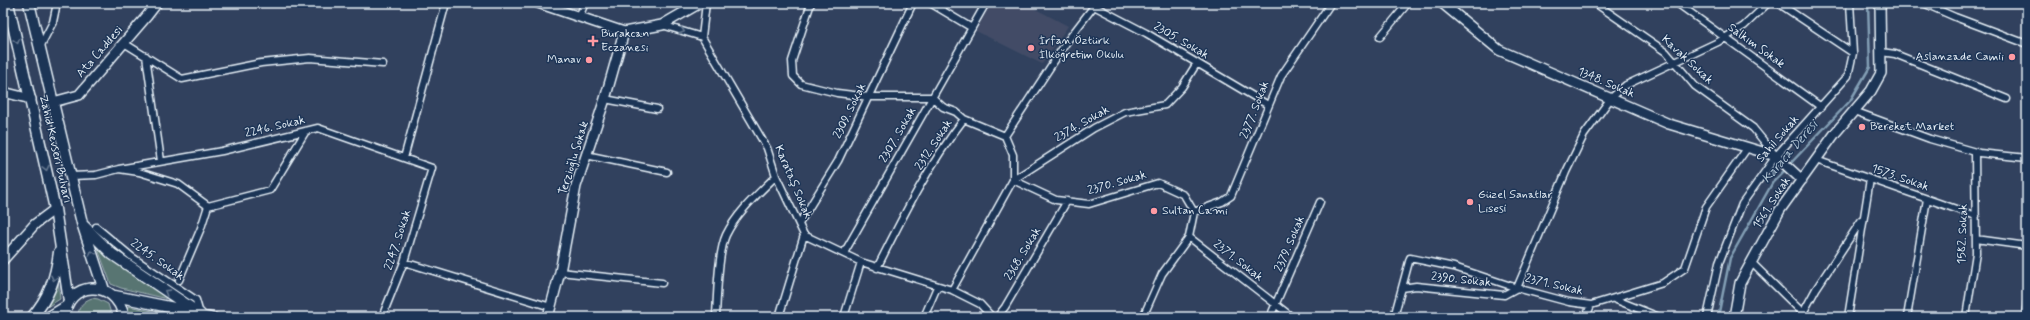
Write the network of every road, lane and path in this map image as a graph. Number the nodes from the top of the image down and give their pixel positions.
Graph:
1 (8, 3) edge
2 (29, 3) edge
3 (57, 3) edge
4 (156, 3) edge
5 (446, 3) edge
6 (538, 3) edge
7 (585, 3) edge
8 (700, 3) edge
9 (706, 3) edge
10 (811, 3) edge
11 (913, 3) edge
12 (930, 3) edge
13 (986, 3) edge
14 (1331, 3) edge
15 (1408, 3) edge
16 (1595, 3) edge
17 (1677, 3) edge
18 (1768, 3) edge
19 (1778, 3) edge
20 (1850, 3) edge
21 (1880, 3) edge
22 (1924, 3) edge
23 (1446, 4) edge
24 (579, 18) junction
25 (662, 25) junction
26 (972, 28) junction
27 (624, 32) junction
28 (702, 37) junction
29 (1380, 37) dead end
30 (1726, 37) junction
31 (124, 43) junction
32 (2027, 44) edge
33 (40, 49) junction
34 (1881, 52) junction
35 (1853, 53) junction
36 (146, 56) junction
37 (1197, 63) junction
38 (1674, 63) junction
39 (383, 64) dead end
40 (3, 92) edge
41 (869, 97) junction
42 (932, 97) junction
43 (31, 98) junction
44 (1611, 98) junction
45 (2007, 98) dead end
46 (605, 99) junction
47 (53, 102) junction
48 (1268, 105) junction
49 (1821, 107) junction
50 (657, 109) dead end
51 (1854, 111) junction
52 (964, 119) junction
53 (306, 131) junction
54 (1005, 136) junction
55 (1748, 147) junction
56 (1975, 152) junction
57 (586, 155) junction
58 (1776, 156) junction
59 (404, 158) junction
60 (2027, 158) edge
61 (1816, 160) junction
62 (161, 161) junction
63 (432, 168) joint
64 (119, 169) junction
65 (668, 172) dead end
66 (71, 176) junction
67 (776, 176) junction
68 (1870, 179) junction
69 (1013, 180) junction
70 (1802, 180) junction
71 (1927, 199) junction
72 (1067, 201) junction
73 (1320, 202) dead end
74 (208, 206) junction
75 (55, 209) junction
76 (1194, 212) junction
77 (1976, 216) junction
78 (1863, 218) junction
79 (82, 223) junction
80 (799, 224) junction
81 (96, 227) dead end
82 (804, 235) junction
83 (1189, 237) junction
84 (1976, 239) junction
85 (60, 240) junction
86 (2027, 246) edge
87 (844, 253) junction
88 (3, 260) edge
89 (404, 262) junction
90 (861, 262) junction
91 (1751, 262) junction
92 (877, 268) junction
93 (560, 272) junction
94 (179, 280) dead end
95 (662, 283) dead end
96 (937, 287) junction
97 (1402, 288) junction
98 (1516, 288) junction
99 (104, 290) junction
100 (952, 290) junction
101 (114, 296) junction
102 (1614, 299) junction
103 (2027, 302) edge
104 (68, 304) junction
105 (1276, 305) junction
106 (1591, 305) junction
107 (550, 307) junction
108 (197, 315) edge
109 (1806, 316) edge
110 (32, 317) edge
111 (49, 317) edge
112 (64, 317) edge
113 (124, 317) edge
114 (188, 317) edge
115 (216, 317) edge
116 (382, 317) edge
117 (548, 317) edge
118 (716, 317) edge
119 (779, 317) edge
120 (844, 317) edge
121 (924, 317) edge
122 (992, 317) edge
123 (997, 317) edge
124 (1143, 317) edge
125 (1270, 317) edge
126 (1292, 317) edge
127 (1394, 317) edge
128 (1586, 317) edge
129 (1658, 317) edge
130 (1707, 317) edge
131 (1734, 317) edge
132 (1848, 317) edge
133 (1907, 317) edge
134 (1966, 317) edge
135 (2025, 317) edge

1 -> 43 main road, Zahid Kevseri Bulvarı
2 - 33 main road, Zahid Kevseri Bulvarı
3 - 33 street
4 - 31 street, Ata Caddesi
5 - 59 street
6 - 24 street
7 - 24 street
8 - 25 street
9 - 28 street
10 - 41 street
11 - 41 street, 2309. Sokak
12 - 26 street
13 - 26 street, 2307. Sokak
14 - 48 street, 2377. Sokak
15 - 29 street
16 - 38 street, Kavak Sokak
17 - 30 street, Salkım Sokak
18 - 30 street
19 - 35 street
20 - 35 street, Sahil Sokak
21 - 34 street, 1561. Sokak
22 - 32 street
23 - 44 street, 1348. Sokak
24 - 27 street
25 - 27 street
25 -> 28 street
26 - 42 street, 2307. Sokak
27 - 46 street, Terzioğlu Sokak
28 - 67 street, Karataş Sokak
30 - 38 street
30 - 49 street, Salkım Sokak
31 - 36 street
31 - 47 street, Ata Caddesi
33 - 47 main road, Zahid Kevseri Bulvarı
34 - 45 street
34 - 51 street, 1561. Sokak
35 - 49 street, Sahil Sokak
36 - 39 street
36 - 62 street
37 - 48 street, 2305. Sokak
37 - 54 street, 2305. Sokak
37 - 69 street, 2374. Sokak
38 - 44 street
38 - 58 street, Kavak Sokak
40 - 43 street
41 - 42 street
41 - 80 street, 2309. Sokak
42 - 52 street
42 - 87 street, 2307. Sokak
43 -> 75 main road, Zahid Kevseri Bulvarı
44 - 55 street, 1348. Sokak
44 - 98 street
46 - 50 street
46 - 57 street, Terzioğlu Sokak
47 - 66 main road, Zahid Kevseri Bulvarı
48 - 76 street, 2377. Sokak
49 - 58 street, Sahil Sokak
51 - 56 street
51 - 61 street, 1561. Sokak
52 - 54 street, 2312. Sokak
52 - 92 street, 2312. Sokak
53 - 59 street, 2246. Sokak
53 - 62 street, 2246. Sokak
53 - 74 street
54 - 69 street
55 - 58 street, 1348. Sokak
55 - 102 street, 2371. Sokak
56 - 60 street
56 - 77 street, 1582. Sokak
57 - 65 street
57 - 93 street, Terzioğlu Sokak
58 - 70 street
58 - 130 street, Sahil Sokak
59 - 63 street, 2246. Sokak
61 - 68 street, 1573. Sokak
61 - 70 street, 1561. Sokak
62 - 64 street, 2246. Sokak
63 - 89 street, 2247. Sokak
64 - 66 street, 2246. Sokak
64 - 74 street, 2246. Sokak
66 - 79 main road, Zahid Kevseri Bulvarı
67 - 80 street, Karataş Sokak
67 - 118 street
68 - 71 street, 1573. Sokak
68 - 78 street
69 - 72 street, 2370. Sokak
69 - 100 street
70 - 91 street, 1561. Sokak
71 - 77 street, 1573. Sokak
71 - 133 street
72 - 76 street, 2370. Sokak
72 - 123 street, 2368. Sokak
73 - 105 street, 2379. Sokak
74 - 94 street
75 - 85 main road, Zahid Kevseri Bulvarı
75 - 88 street
76 - 83 street
77 - 84 street, 1582. Sokak
78 - 109 street
78 - 132 street
99 -> 79 main road, Zahid Kevseri Bulvarı
108 -> 79 main road
80 - 82 street, Karataş Sokak
81 - 108 street, 2245. Sokak
82 - 87 street, Karataş Sokak
82 - 119 street
83 - 105 street, 2371. Sokak
83 - 124 street
84 - 86 street
84 - 134 street, 1582. Sokak
85 - 104 main road, Zahid Kevseri Bulvarı
85 -> 110 main road
87 - 90 street, Karataş Sokak
89 - 107 street
89 - 116 street, 2247. Sokak
90 - 92 street, Karataş Sokak
90 - 120 street
91 - 109 street
91 - 131 street, 1561. Sokak
92 - 96 street, Karataş Sokak
93 - 95 street
93 - 107 street, Terzioğlu Sokak
96 - 100 street, Karataş Sokak
96 - 121 street
97 - 98 street, 2390. Sokak
97 - 98 street, 2371. Sokak
97 - 127 street, 2371. Sokak
98 - 106 street, 2371. Sokak
99 - 101 main road
99 - 104 main road
100 - 122 street, Karataş Sokak
101 - 108 main road
101 - 113 main road
102 - 106 street, 2371. Sokak
102 - 129 street
103 - 135 street
104 - 111 main road
104 - 112 main road
105 - 125 street, 2379. Sokak
105 - 126 street, 2371. Sokak
106 - 128 street
107 - 117 street, Terzioğlu Sokak
108 - 114 main road
108 - 115 street

